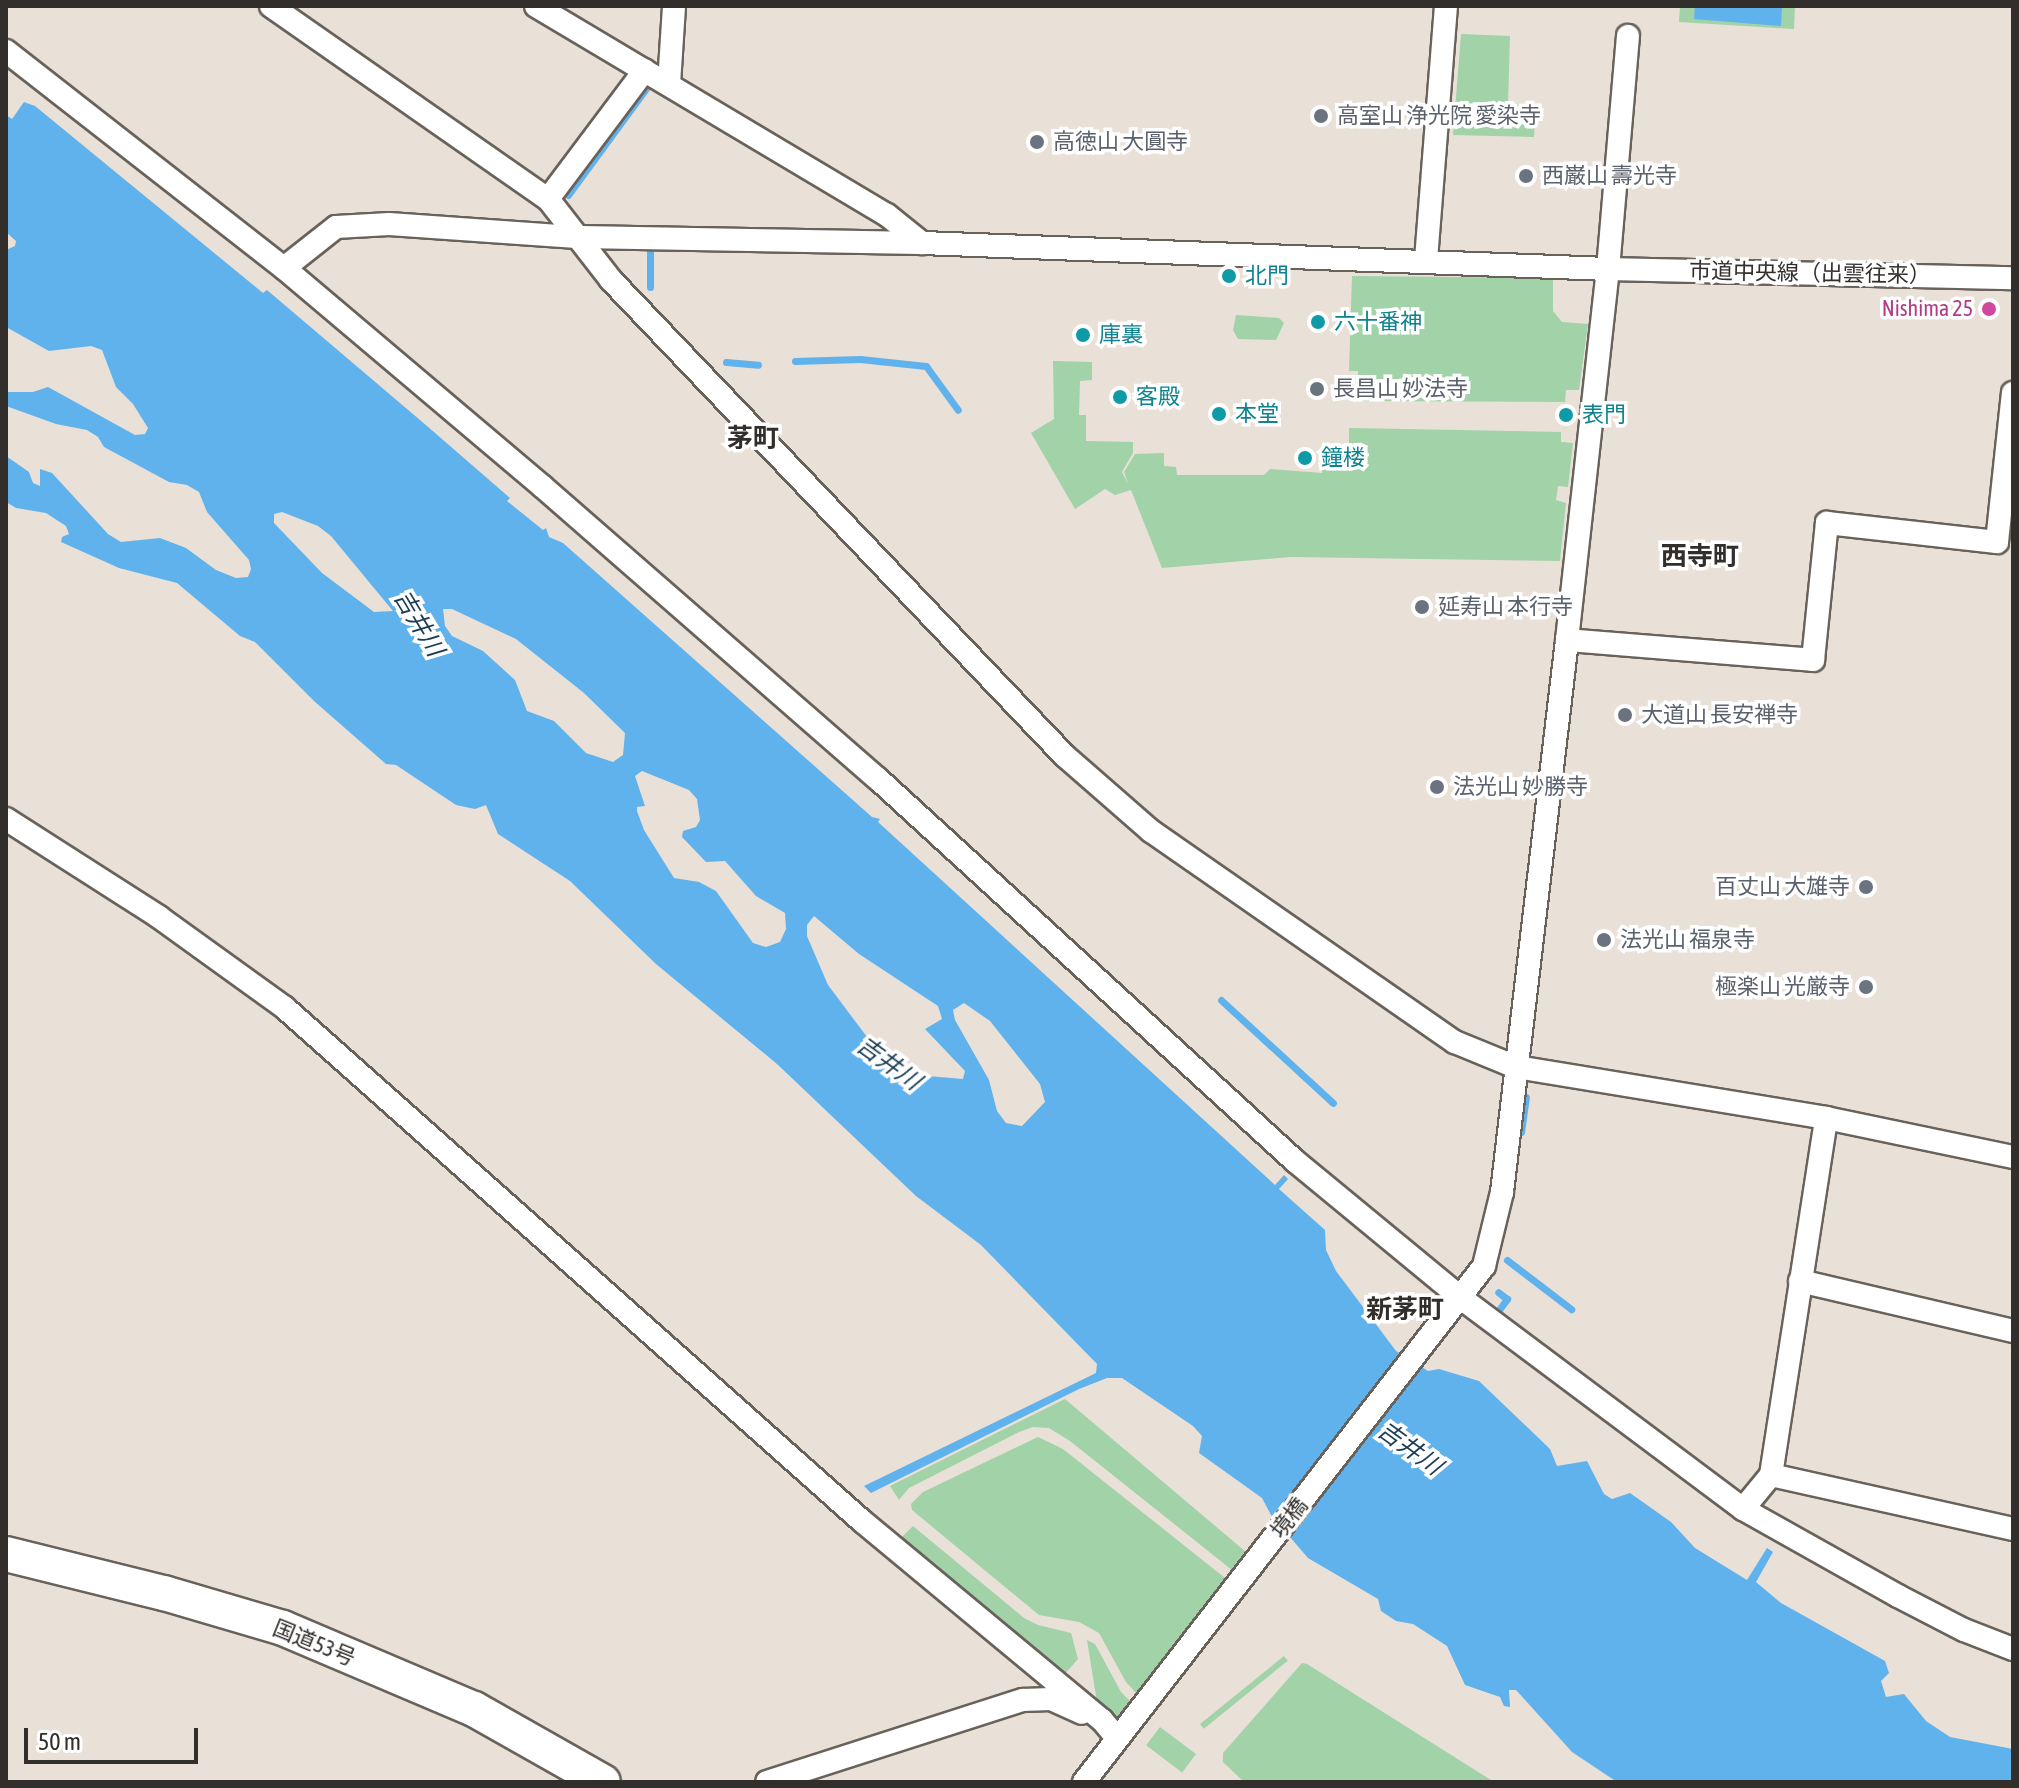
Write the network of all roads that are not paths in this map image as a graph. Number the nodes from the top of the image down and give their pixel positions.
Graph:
1 (271, 6) edge
2 (536, 6) edge
3 (674, 6) edge
4 (1446, 6) edge
5 (1628, 36) dead end
6 (6, 51) edge
7 (645, 70) junction
8 (669, 84) junction
9 (548, 199) junction
10 (577, 237) junction
11 (922, 243) junction
12 (1426, 260) junction
13 (284, 268) junction
14 (1608, 269) junction
15 (2013, 278) edge
16 (2013, 393) edge
17 (1567, 640) junction
18 (6, 819) edge
19 (1516, 1067) junction
20 (1826, 1118) junction
21 (2013, 1157) edge
22 (1800, 1281) junction
23 (1461, 1298) junction
24 (2013, 1331) edge
25 (1771, 1475) junction
26 (1743, 1509) junction
27 (2013, 1529) edge
28 (6, 1554) edge
29 (2013, 1649) edge
30 (1102, 1720) junction
31 (1117, 1738) junction
32 (603, 1782) edge
33 (767, 1782) edge
34 (1084, 1782) edge

1 - 9 street
2 - 7 street
3 - 8 street
4 - 12 street
5 - 14 street, 境橋
6 - 13 street
7 - 8 street
7 - 9 street
8 - 11 street
9 - 10 street
10 - 11 street, 市道中央線（出雲往来）
10 - 13 street, 市道中央線（出雲往来）
10 - 19 street
11 - 12 street, 市道中央線（出雲往来）
12 - 14 street, 市道中央線（出雲往来）
13 - 23 street
14 - 15 street, 市道中央線（出雲往来）
14 - 17 street, 境橋
16 - 17 street
17 - 19 street, 境橋
18 - 30 street
19 - 20 street
19 - 23 street, 境橋
20 - 21 street
20 - 22 street
22 - 24 street
22 - 25 street
23 - 26 street
23 - 31 street, 境橋
25 - 26 street
25 - 27 street
26 - 29 street
28 - 32 highway, 国道53号
30 - 31 street
30 - 33 street
31 - 34 street, 境橋

